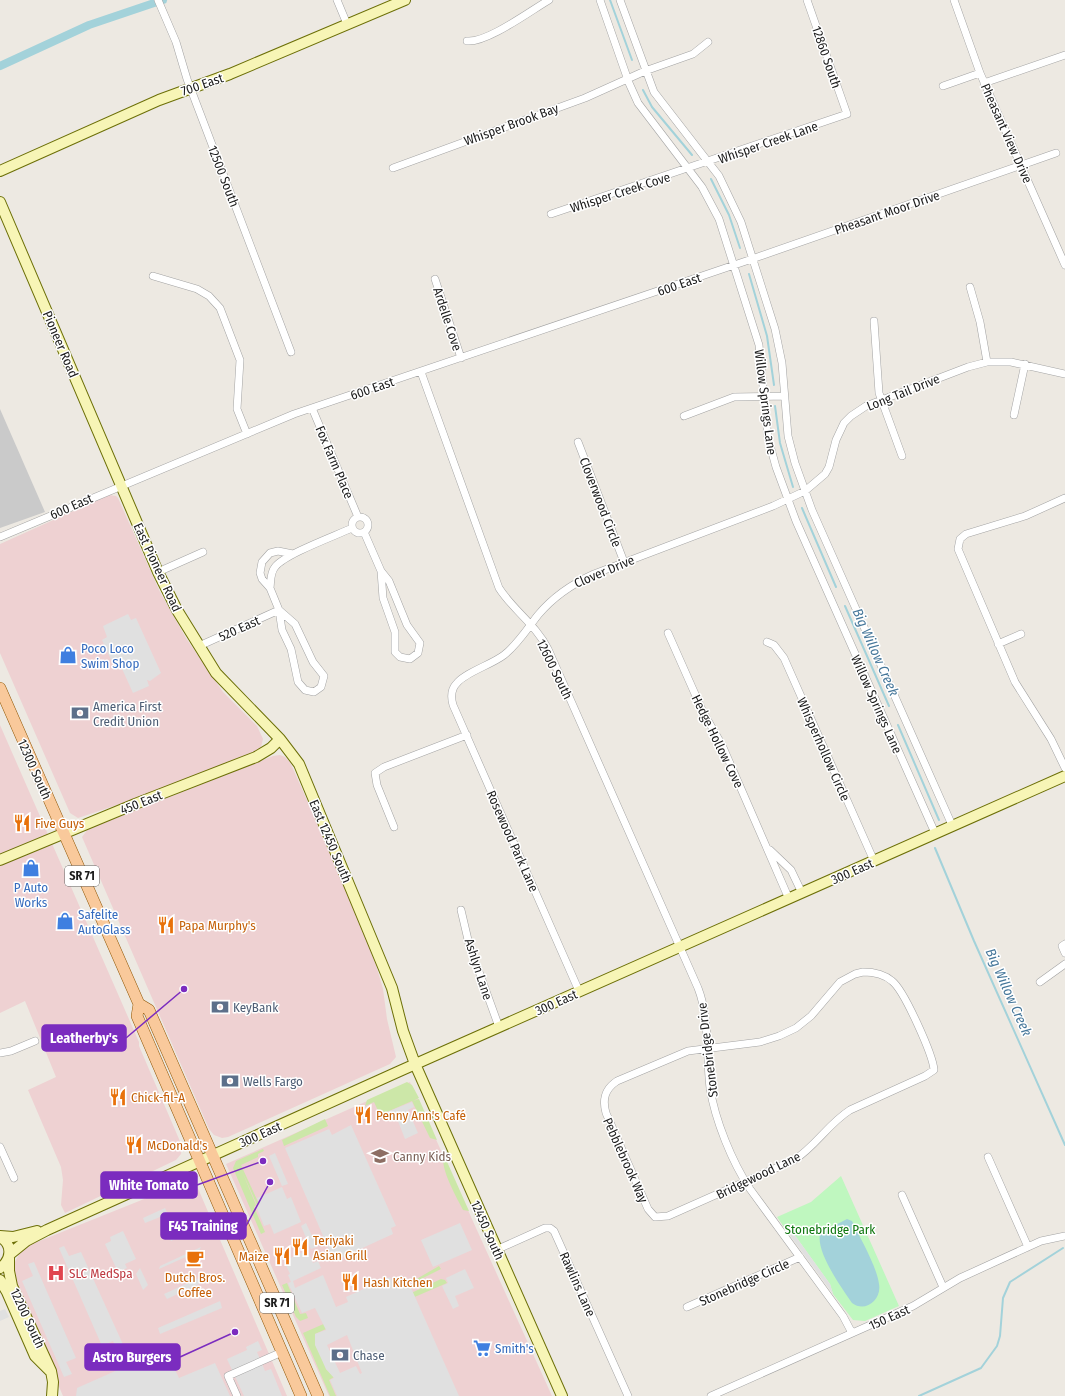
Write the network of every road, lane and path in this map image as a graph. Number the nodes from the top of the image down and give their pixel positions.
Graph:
1 (336, 0) edge
2 (404, 0) edge
3 (549, 0) edge
4 (600, 0) edge
5 (620, 0) edge
6 (807, 0) edge
7 (954, 0) edge
8 (159, 3) edge
9 (347, 24) junction
10 (467, 41) dead end
11 (708, 42) dead end
12 (1065, 55) edge
13 (645, 71) junction
14 (980, 73) junction
15 (628, 78) junction
16 (984, 82) junction
17 (943, 86) dead end
18 (190, 87) junction
19 (847, 114) joint
20 (1056, 153) dead end
21 (709, 162) junction
22 (1021, 165) junction
23 (393, 168) dead end
24 (689, 169) junction
25 (0, 171) edge
26 (0, 202) edge
27 (551, 214) dead end
28 (752, 259) junction
29 (734, 265) junction
30 (1065, 265) edge
31 (153, 276) dead end
32 (435, 279) dead end
33 (970, 288) dead end
34 (874, 321) dead end
35 (291, 352) dead end
36 (461, 358) junction
37 (987, 362) junction
38 (1025, 364) junction
39 (421, 372) junction
40 (1065, 374) edge
41 (765, 396) junction
42 (784, 396) junction
43 (881, 400) junction
44 (312, 408) junction
45 (1014, 415) dead end
46 (684, 416) dead end
47 (247, 434) junction
48 (578, 442) dead end
49 (902, 456) dead end
50 (121, 485) junction
51 (805, 491) junction
52 (1065, 498) edge
53 (788, 499) junction
54 (358, 517) junction
55 (352, 528) junction
56 (364, 532) junction
57 (0, 536) edge
58 (203, 552) dead end
59 (293, 554) junction
60 (624, 562) junction
61 (381, 571) junction
62 (158, 572) junction
63 (270, 588) junction
64 (279, 610) junction
65 (531, 626) junction
66 (668, 633) dead end
67 (1021, 634) dead end
68 (767, 642) dead end
69 (998, 644) junction
70 (199, 646) junction
71 (0, 688) edge
72 (452, 690) joint
73 (467, 735) junction
74 (280, 739) junction
75 (1065, 768) edge
76 (1065, 776) edge
77 (952, 825) junction
78 (394, 827) dead end
79 (64, 833) junction
80 (935, 834) junction
81 (769, 849) junction
82 (0, 860) edge
83 (874, 861) junction
84 (802, 893) junction
85 (789, 899) junction
86 (461, 910) dead end
87 (1065, 944) edge
88 (680, 946) junction
89 (1065, 953) edge
90 (1065, 964) edge
91 (1040, 982) dead end
92 (580, 991) junction
93 (139, 1004) junction
94 (499, 1027) junction
95 (35, 1041) dead end
96 (707, 1049) junction
97 (0, 1053) edge
98 (415, 1064) junction
99 (934, 1070) joint
100 (0, 1147) edge
101 (213, 1155) junction
102 (988, 1157) dead end
103 (200, 1162) junction
104 (14, 1178) dead end
105 (746, 1182) junction
106 (902, 1195) dead end
107 (655, 1218) joint
108 (47, 1230) junction
109 (1065, 1236) edge
110 (0, 1237) edge
111 (1028, 1247) junction
112 (496, 1250) junction
113 (9, 1256) junction
114 (800, 1257) junction
115 (0, 1268) edge
116 (0, 1280) edge
117 (943, 1287) junction
118 (688, 1307) dead end
119 (852, 1333) junction
120 (282, 1352) junction
121 (52, 1377) junction
122 (52, 1396) edge
123 (237, 1396) edge
124 (301, 1396) edge
125 (318, 1396) edge
126 (562, 1396) edge
127 (628, 1396) edge
128 (711, 1396) edge

1 - 9 street
2 - 9 street, 700 East
3 - 10 street
4 - 15 street, Willow Springs Lane
5 - 13 street, Willow Springs Lane
6 - 19 street, 12860 South
7 - 14 street, Pheasant View Drive
8 - 18 street, 12500 South
9 - 18 street, 700 East
11 - 13 street, Whisper Brook Bay
12 - 16 street
13 - 15 street, Whisper Brook Bay
13 - 21 street, Willow Springs Lane
14 - 16 street, Pheasant View Drive
14 - 17 street
15 - 23 street, Whisper Brook Bay
15 - 24 street, Willow Springs Lane
16 - 22 street, Pheasant View Drive
18 - 25 street, 700 East
18 - 35 street, 12500 South
19 - 21 street, Whisper Creek Lane
20 - 22 street, Pheasant Moor Drive
21 - 24 street, Whisper Creek Lane
21 - 28 street, Willow Springs Lane
22 - 28 street, Pheasant Moor Drive
22 - 30 street, Pheasant View Drive
24 - 27 street, Whisper Creek Cove
24 - 29 street, Willow Springs Lane
26 - 50 street, Pioneer Road
28 - 29 street, 600 East
28 - 42 street, Willow Springs Lane
29 - 36 street, 600 East
29 - 41 street, Willow Springs Lane
31 - 47 street
32 - 36 street, Ardelle Cove
33 - 37 street
34 - 43 street
36 - 39 street, 600 East
37 - 38 street, Long Tail Drive
37 - 43 street, Long Tail Drive
38 - 40 street, Long Tail Drive
38 - 45 street
39 - 44 street, 600 East
39 - 65 street, 12600 South
41 - 42 street
41 - 46 street
41 - 53 street, Willow Springs Lane
42 - 51 street, Willow Springs Lane
43 - 49 street
43 - 51 street, Long Tail Drive
44 - 47 street, 600 East
44 - 54 street, Fox Farm Place
47 - 50 street, 600 East
48 - 60 street, Cloverwood Circle
50 - 57 street, 600 East
50 - 62 street, East Pioneer Road
51 - 53 street, Long Tail Drive
51 - 77 street, Willow Springs Lane
52 - 69 street
53 - 60 street, Clover Drive
53 - 80 street, Willow Springs Lane
54 - 55 street
54 - 56 street
55 - 56 street
55 - 59 street
56 - 61 street
58 - 62 street
59 - 63 street
59 - 63 street
60 - 65 street, Clover Drive
61 - 61 street
62 - 70 street, East Pioneer Road
63 - 64 street
64 - 64 street
64 - 70 street, 520 East
65 - 72 street, Clover Drive
65 - 88 street, 12600 South
66 - 81 street, Hedge Hollow Cove
67 - 69 street
68 - 83 street, Whisperhollow Circle
69 - 75 street
70 - 74 street, East 12450 South
71 - 79 main road, 12300 South / SR 71
72 - 73 street, Rosewood Park Lane
73 - 78 street
73 - 92 street, Rosewood Park Lane
74 - 79 street, 450 East
74 - 98 street, East 12450 South
76 - 77 street, 300 East
77 - 80 street, 300 East
79 - 82 street, 450 East
79 - 93 main road, 12300 South / SR 71
80 - 83 street, 300 East
81 - 84 street, Hedge Hollow Cove
81 - 85 street, Hedge Hollow Cove
83 - 84 street, 300 East
84 - 85 street, 300 East
85 - 88 street, 300 East
86 - 94 street, Ashlyn Lane
87 - 89 street
88 - 92 street, 300 East
88 - 96 street, Stonebridge Drive
90 - 91 street
92 - 94 street, 300 East
93 - 101 main road, 12300 South / SR 71
93 - 103 main road, 12300 South / SR 71
94 - 98 street, 300 East
95 - 97 street
96 - 99 street, Pebblebrook Way
96 - 105 street, Stonebridge Drive
96 - 107 street, Pebblebrook Way
98 - 101 street, 300 East
98 - 112 street, 12450 South
99 - 105 street, Bridgewood Lane
100 - 104 street
101 - 103 street, 300 East
101 - 125 main road, 12300 South / SR 71
102 - 111 street
103 - 108 street, 300 East
103 - 120 main road, 12300 South / SR 71
105 - 107 street, Bridgewood Lane
105 - 114 street, Stonebridge Drive
106 - 117 street
108 - 110 street, 300 East
108 - 113 street, 300 East
109 - 111 street, 150 East
110 - 113 street
111 - 117 street, 150 East
112 - 126 street, 12450 South
112 - 127 street, Rawlins Lane
113 - 115 street, 300 East
113 - 121 street, 12200 South
114 - 118 street, Stonebridge Circle
114 - 119 street, Stonebridge Drive
116 - 121 street, 12200 South
117 - 119 street, 150 East
119 - 128 street, 150 East
120 - 123 street
120 - 124 main road, 12300 South / SR 71
121 - 122 street, 12200 South

